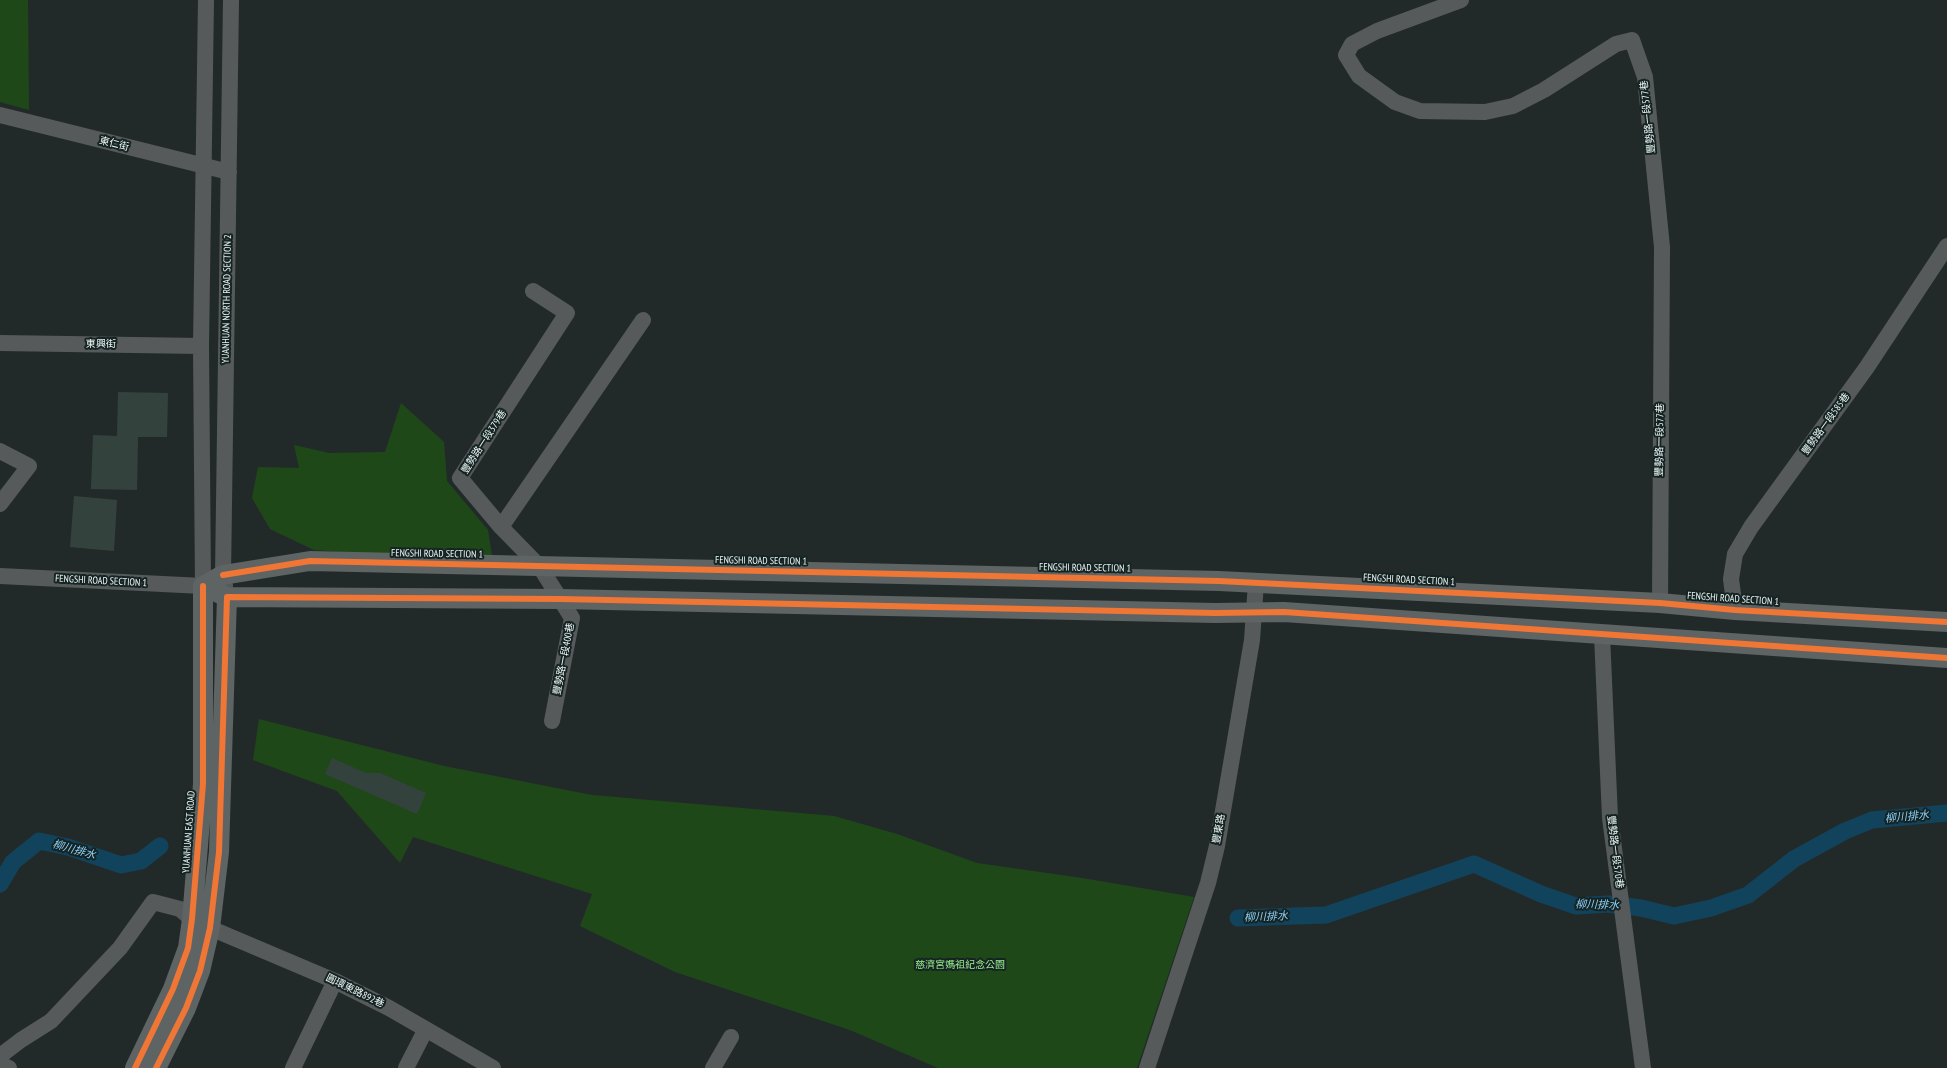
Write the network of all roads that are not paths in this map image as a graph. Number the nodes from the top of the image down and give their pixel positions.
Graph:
1 (206, 0) edge
2 (231, 0) edge
3 (1461, 0) edge
4 (0, 115) edge
5 (204, 165) junction
6 (228, 172) junction
7 (1947, 246) edge
8 (533, 290) dead end
9 (643, 320) dead end
10 (0, 343) edge
11 (201, 346) junction
12 (0, 451) edge
13 (0, 504) edge
14 (501, 527) junction
15 (540, 567) junction
16 (223, 575) junction
17 (0, 576) edge
18 (1256, 583) junction
19 (203, 586) junction
20 (227, 597) junction
21 (561, 599) junction
22 (1660, 603) junction
23 (1735, 610) junction
24 (1254, 613) junction
25 (1947, 622) edge
26 (1602, 636) junction
27 (1947, 658) edge
28 (552, 721) dead end
29 (192, 919) junction
30 (210, 928) junction
31 (335, 981) junction
32 (426, 1029) junction
33 (731, 1037) dead end
34 (0, 1056) edge
35 (0, 1064) edge
36 (9, 1068) edge
37 (135, 1068) edge
38 (156, 1068) edge
39 (293, 1068) edge
40 (406, 1068) edge
41 (493, 1068) edge
42 (713, 1068) edge
43 (1147, 1068) edge
44 (1643, 1068) edge

1 - 5 street
2 - 6 street, YUANHUAN NORTH ROAD SECTION 2
3 - 22 street, 豐勢路一段577巷
4 - 5 street, 東仁街
5 - 6 street, 東仁街
5 - 11 street
6 - 16 street, YUANHUAN NORTH ROAD SECTION 2
7 - 23 street, 豐勢路一段585巷
8 - 14 street, 豐勢路一段379巷
9 - 14 street
10 - 11 street, 東興街
11 - 19 street
12 - 13 street
14 - 15 street, 豐勢路一段379巷
15 - 16 main road, FENGSHI ROAD SECTION 1
15 - 18 main road, FENGSHI ROAD SECTION 1
15 - 21 street, 豐勢路一段379巷
16 - 19 main road, FENGSHI ROAD SECTION 1
16 - 20 street, YUANHUAN NORTH ROAD SECTION 2
17 - 19 street, FENGSHI ROAD SECTION 1
18 - 22 main road, FENGSHI ROAD SECTION 1
18 - 24 street, 豐東路
19 - 20 main road, FENGSHI ROAD SECTION 1
19 - 29 main road, YUANHUAN EAST ROAD
20 - 21 main road, FENGSHI ROAD SECTION 1
20 - 30 main road
21 - 24 main road, FENGSHI ROAD SECTION 1
21 - 28 street, 豐勢路一段400巷
22 - 23 main road, FENGSHI ROAD SECTION 1
23 - 25 main road, FENGSHI ROAD SECTION 1
24 - 26 main road, FENGSHI ROAD SECTION 1
24 - 43 street, 豐東路
26 - 27 main road, FENGSHI ROAD SECTION 1
26 - 44 street, 豐勢路一段570巷
29 - 34 street
29 - 37 main road, YUANHUAN EAST ROAD
30 - 31 street, 圓環東路892巷
30 - 38 main road
31 - 32 street, 圓環東路892巷
31 - 39 street
32 - 40 street
32 - 41 street, 圓環東路892巷
33 - 42 street
35 - 36 street

